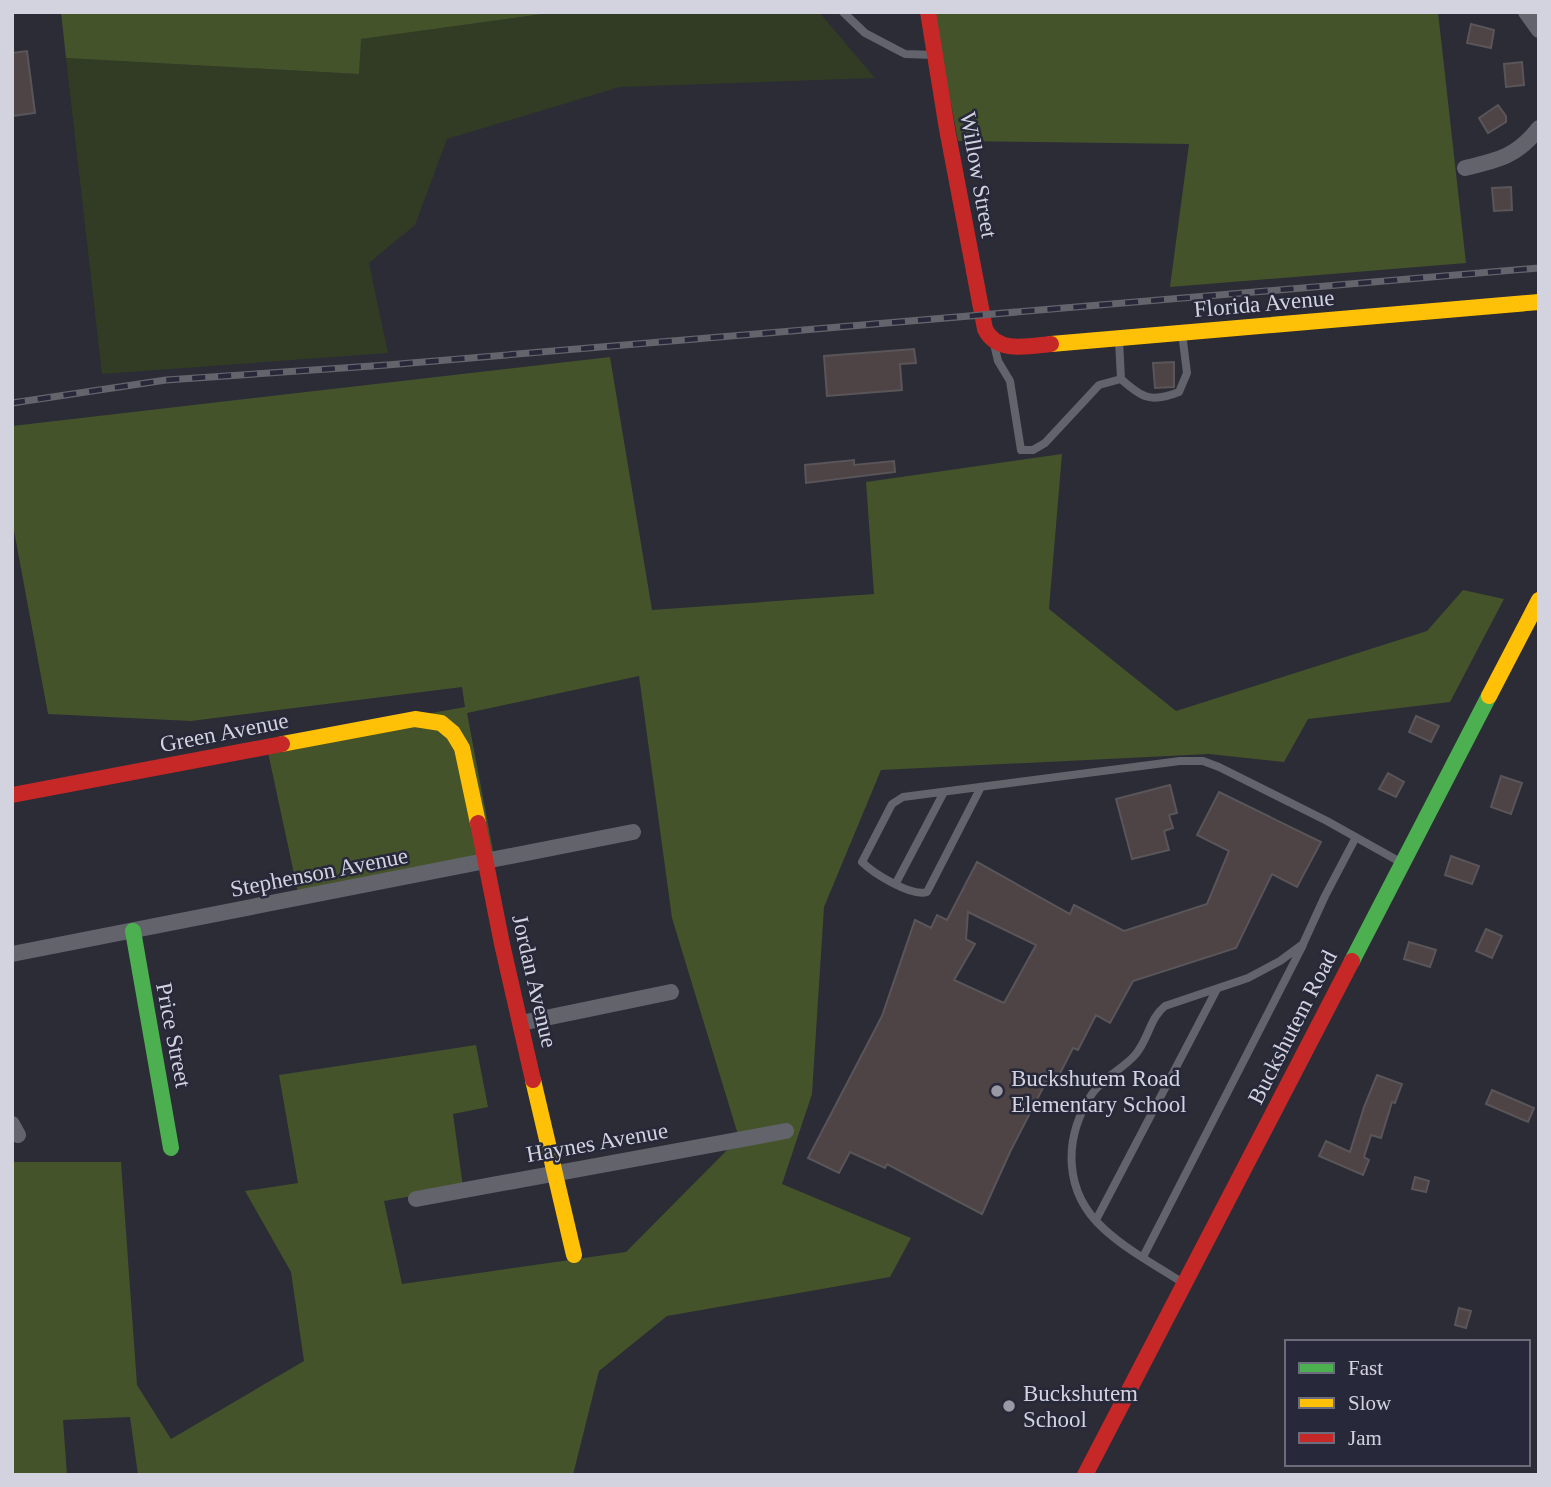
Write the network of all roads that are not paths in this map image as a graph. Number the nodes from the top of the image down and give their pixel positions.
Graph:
1 (843, 12) edge
2 (928, 12) edge
3 (1526, 12) edge
4 (1539, 30) edge
5 (935, 55) junction
6 (1539, 128) edge
7 (1465, 168) dead end
8 (1539, 302) edge
9 (1182, 332) junction
10 (1119, 337) junction
11 (994, 343) junction
12 (1121, 379) junction
13 (1539, 600) edge
14 (444, 723) joint
15 (981, 787) junction
16 (944, 792) junction
17 (12, 794) edge
18 (633, 832) dead end
19 (1356, 837) junction
20 (485, 862) junction
21 (1402, 863) junction
22 (896, 883) junction
23 (133, 931) junction
24 (1303, 944) junction
25 (12, 954) edge
26 (1217, 989) junction
27 (671, 992) dead end
28 (521, 1023) junction
29 (786, 1131) dead end
30 (172, 1148) dead end
31 (556, 1173) junction
32 (416, 1199) dead end
33 (1096, 1220) junction
34 (574, 1255) dead end
35 (1143, 1257) junction
36 (1184, 1284) junction
37 (1085, 1475) edge

1 - 5 lane
2 - 5 street, Willow Street
3 - 4 street
5 - 11 street, Willow Street
6 - 7 street
8 - 9 street, Florida Avenue
9 - 10 street, Florida Avenue
9 - 12 lane
10 - 11 street, Florida Avenue
10 - 12 lane
11 - 12 lane
13 - 21 street, Buckshutem Road
14 - 17 street, Green Avenue
14 - 20 street, Jordan Avenue
15 - 16 lane
15 - 19 lane
15 - 22 lane
16 - 22 lane
16 - 22 lane
18 - 20 street, Stephenson Avenue
19 - 21 lane
19 - 24 lane
20 - 23 street, Stephenson Avenue
20 - 28 street, Jordan Avenue
21 - 36 street, Buckshutem Road
23 - 25 street, Stephenson Avenue
23 - 30 street, Price Street
24 - 26 lane
24 - 35 lane
26 - 33 lane
26 - 33 lane
27 - 28 street
28 - 31 street, Jordan Avenue
29 - 31 street, Haynes Avenue
31 - 32 street, Haynes Avenue
31 - 34 street, Jordan Avenue
33 - 35 lane
35 - 36 lane
36 - 37 street, Buckshutem Road

